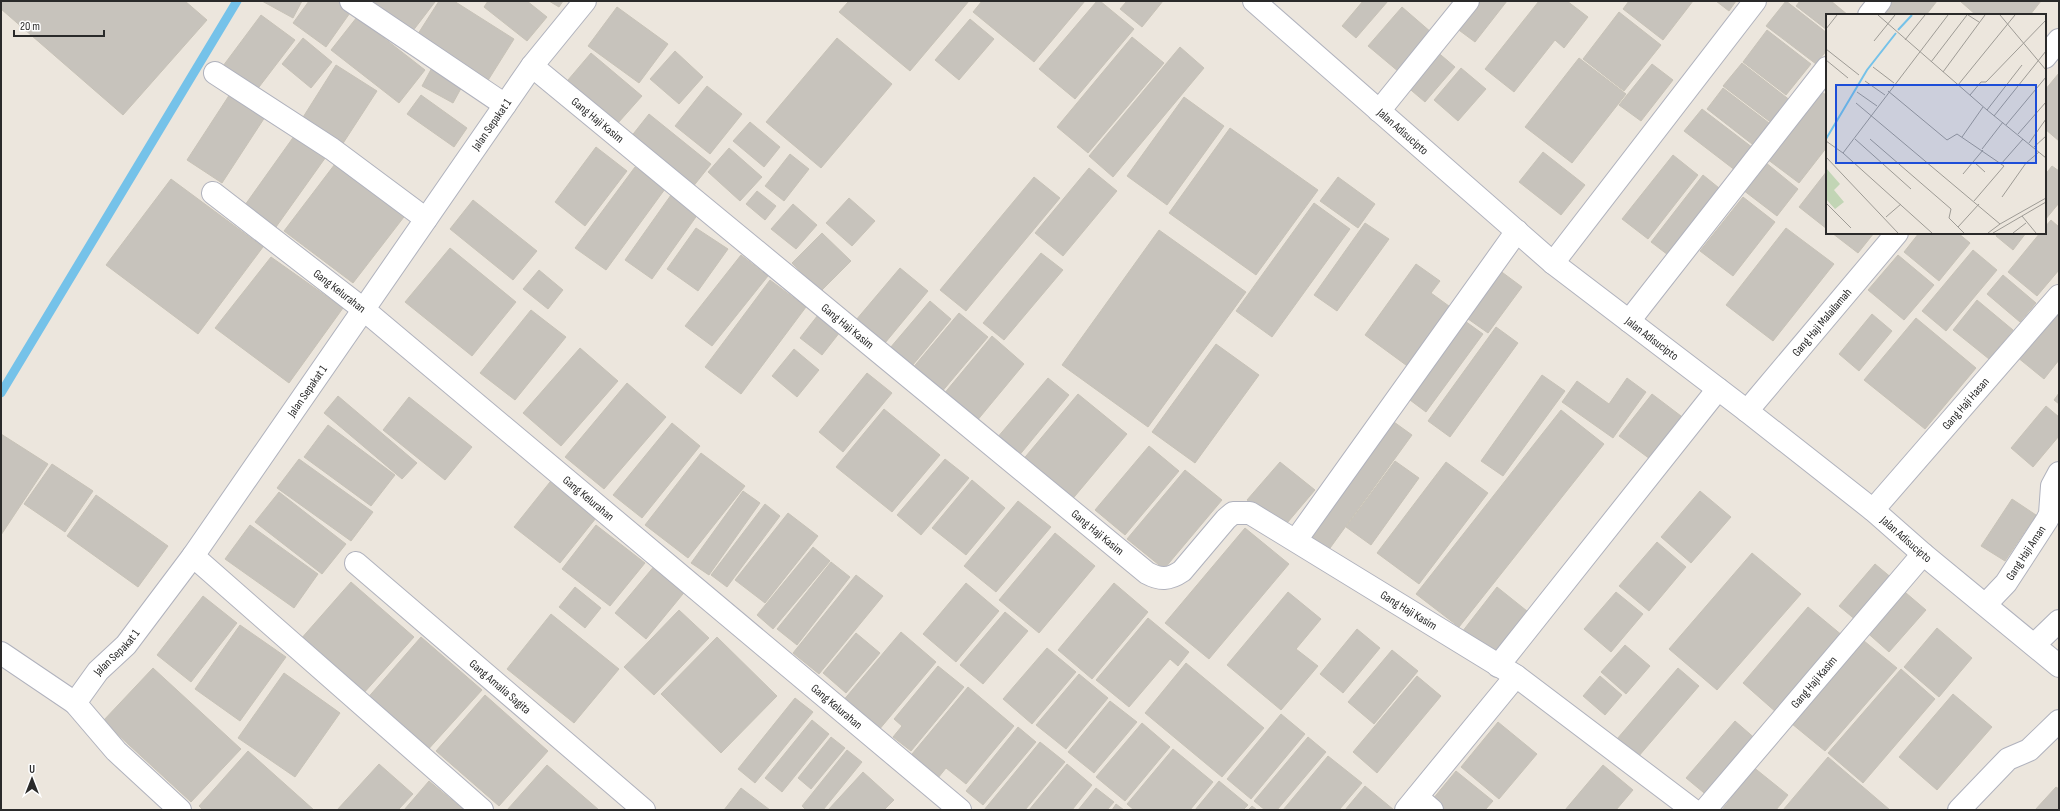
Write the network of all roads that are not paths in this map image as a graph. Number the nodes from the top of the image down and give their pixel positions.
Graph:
1 (351, 1) edge
2 (585, 1) edge
3 (1468, 1) edge
4 (1755, 1) edge
5 (1880, 1) edge
6 (1258, 2) edge
7 (1870, 14) edge
8 (2059, 40) edge
9 (2046, 56) edge
10 (532, 66) junction
11 (1826, 69) edge
12 (215, 73) dead end
13 (505, 105) junction
14 (1380, 111) junction
15 (213, 193) dead end
16 (426, 219) junction
17 (1517, 231) junction
18 (1896, 234) edge
19 (1554, 263) junction
20 (2059, 296) edge
21 (363, 309) junction
22 (1629, 321) junction
23 (1718, 389) junction
24 (1747, 411) junction
25 (2059, 473) edge
26 (1873, 510) junction
27 (1296, 540) junction
28 (1923, 554) junction
29 (194, 556) junction
30 (356, 563) dead end
31 (1986, 604) junction
32 (2059, 621) edge
33 (2034, 645) junction
34 (1, 653) edge
35 (2059, 666) edge
36 (1507, 671) junction
37 (75, 703) junction
38 (2059, 721) edge
39 (1418, 806) edge
40 (180, 810) edge
41 (482, 810) edge
42 (644, 810) edge
43 (960, 810) edge
44 (1694, 810) edge
45 (1705, 810) edge
46 (1959, 810) edge

1 - 13 street
2 - 10 street, Jalan Sepakat 1
3 - 14 street
4 - 19 street
5 - 7 street
6 - 14 street, Jalan Adisucipto
8 - 9 street
10 - 13 street, Jalan Sepakat 1
10 - 27 street, Gang Haji Kasim
11 - 22 street
12 - 16 street
13 - 16 street, Jalan Sepakat 1
14 - 17 street, Jalan Adisucipto
15 - 21 street, Gang Kelurahan
16 - 21 street, Jalan Sepakat 1
17 - 19 street, Jalan Adisucipto
17 - 27 street
18 - 24 street, Gang Haji Malailamah
19 - 22 street, Jalan Adisucipto
20 - 26 street, Gang Haji Hasan
21 - 29 street, Jalan Sepakat 1
21 - 43 street, Gang Kelurahan
22 - 23 street, Jalan Adisucipto
23 - 24 street, Jalan Adisucipto
23 - 36 street
24 - 26 street, Jalan Adisucipto
25 - 31 street, Gang Haji Aman
26 - 28 street, Jalan Adisucipto
27 - 36 street, Gang Haji Kasim
28 - 31 street, Jalan Adisucipto
28 - 45 street, Gang Haji Kasim
29 - 37 street, Jalan Sepakat 1
29 - 41 street
30 - 42 street, Gang Amalia Sagita
31 - 33 street, Jalan Adisucipto
32 - 33 street
33 - 35 street, Jalan Adisucipto
34 - 37 street
36 - 39 street
36 - 44 street, Gang Haji Kasim
37 - 40 street
38 - 46 street

